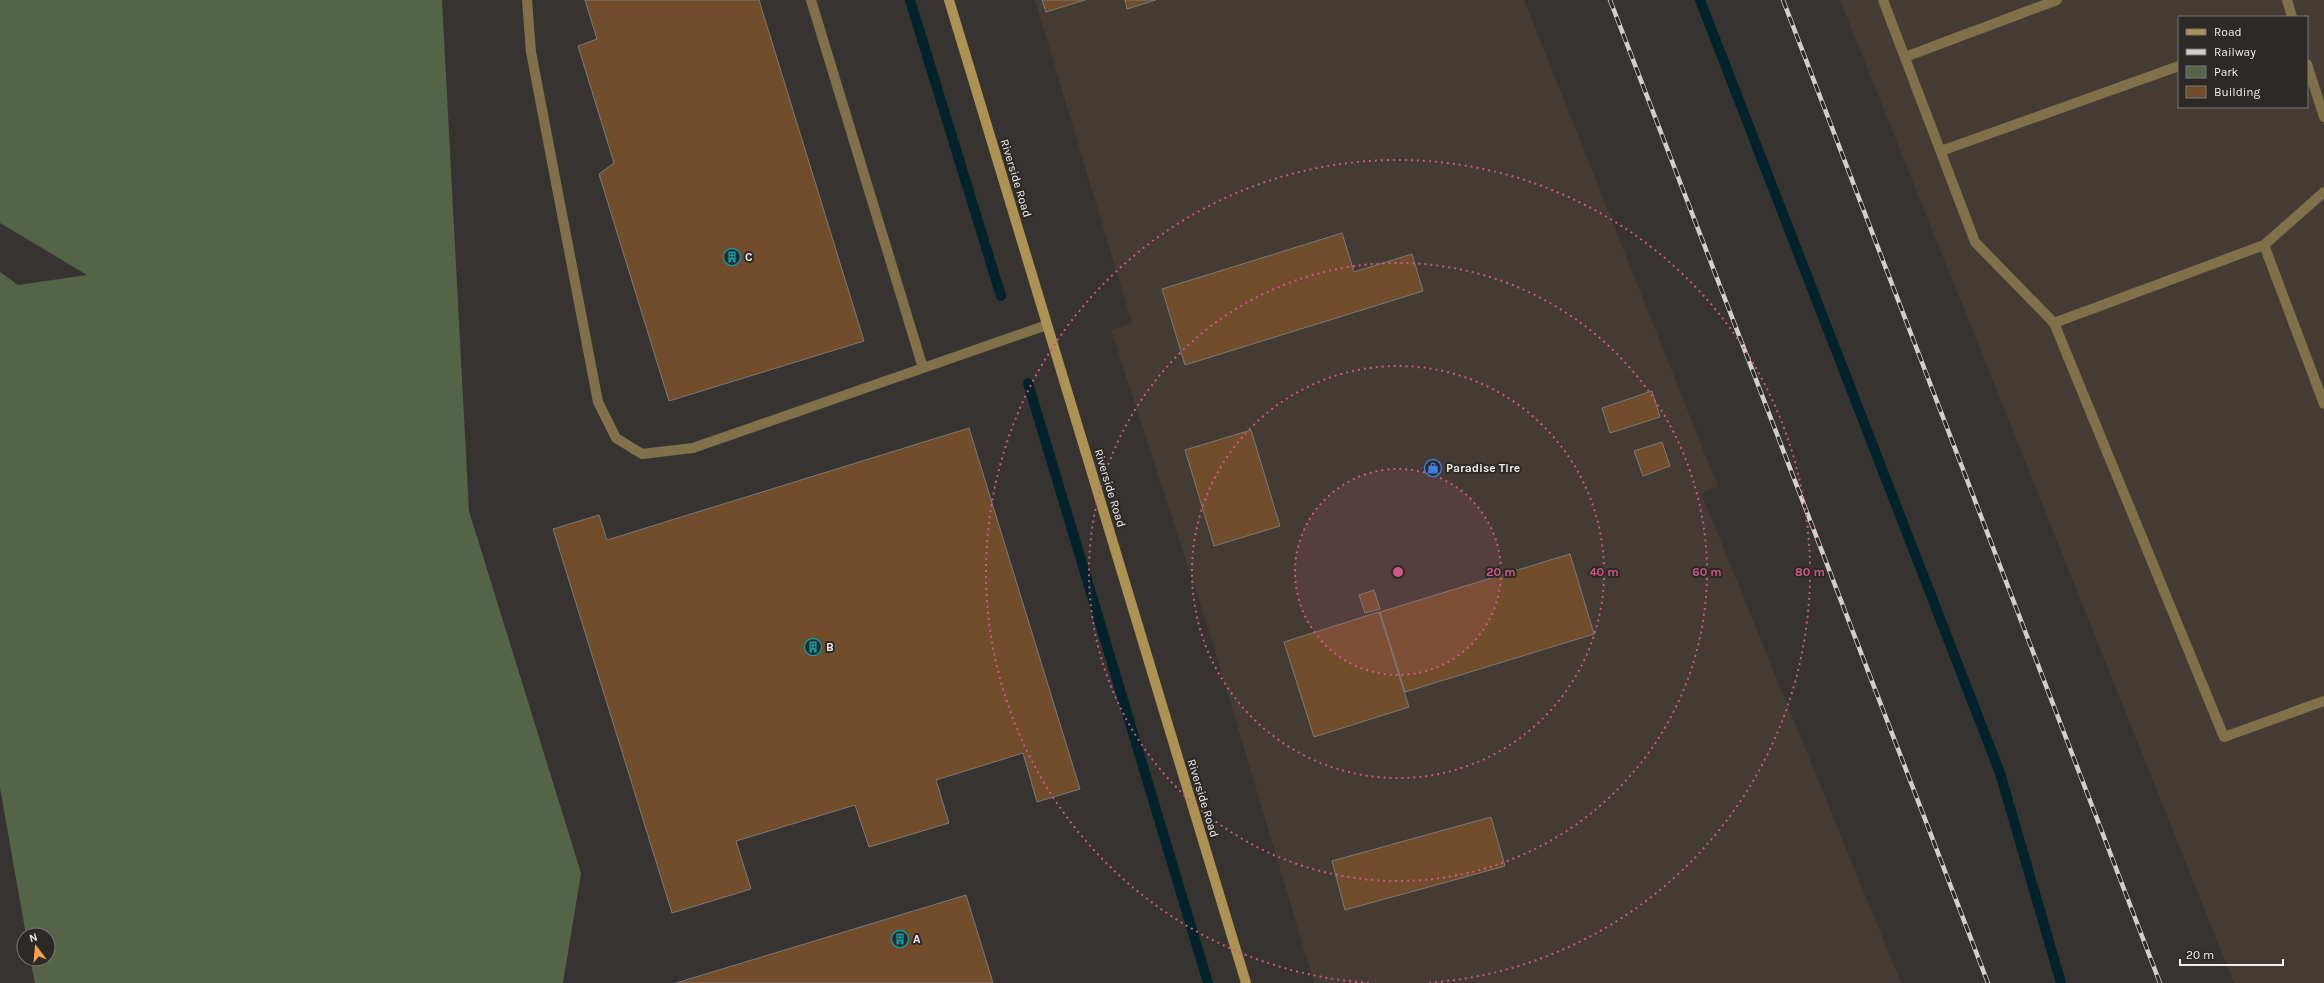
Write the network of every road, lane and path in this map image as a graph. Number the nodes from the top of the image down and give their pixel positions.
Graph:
1 (527, 0) edge
2 (811, 0) edge
3 (949, 0) edge
4 (1883, 0) edge
5 (2057, 0) edge
6 (2287, 0) edge
7 (2292, 16) edge
8 (1905, 57) junction
9 (2178, 66) edge
10 (2308, 67) edge
11 (2324, 117) edge
12 (1941, 151) junction
13 (2324, 192) edge
14 (2264, 245) junction
15 (2054, 323) junction
16 (1047, 324) junction
17 (923, 368) junction
18 (2324, 404) edge
19 (2324, 701) edge
20 (1246, 983) edge

1 - 17 lane
2 - 17 lane
3 - 16 street, Riverside Road
4 - 8 lane
5 - 8 lane
6 - 7 lane
8 - 12 lane
9 - 12 lane
10 - 11 lane
12 - 15 lane
13 - 14 lane
14 - 15 lane
14 - 18 lane
15 - 19 lane
16 - 17 lane
16 - 20 street, Riverside Road

